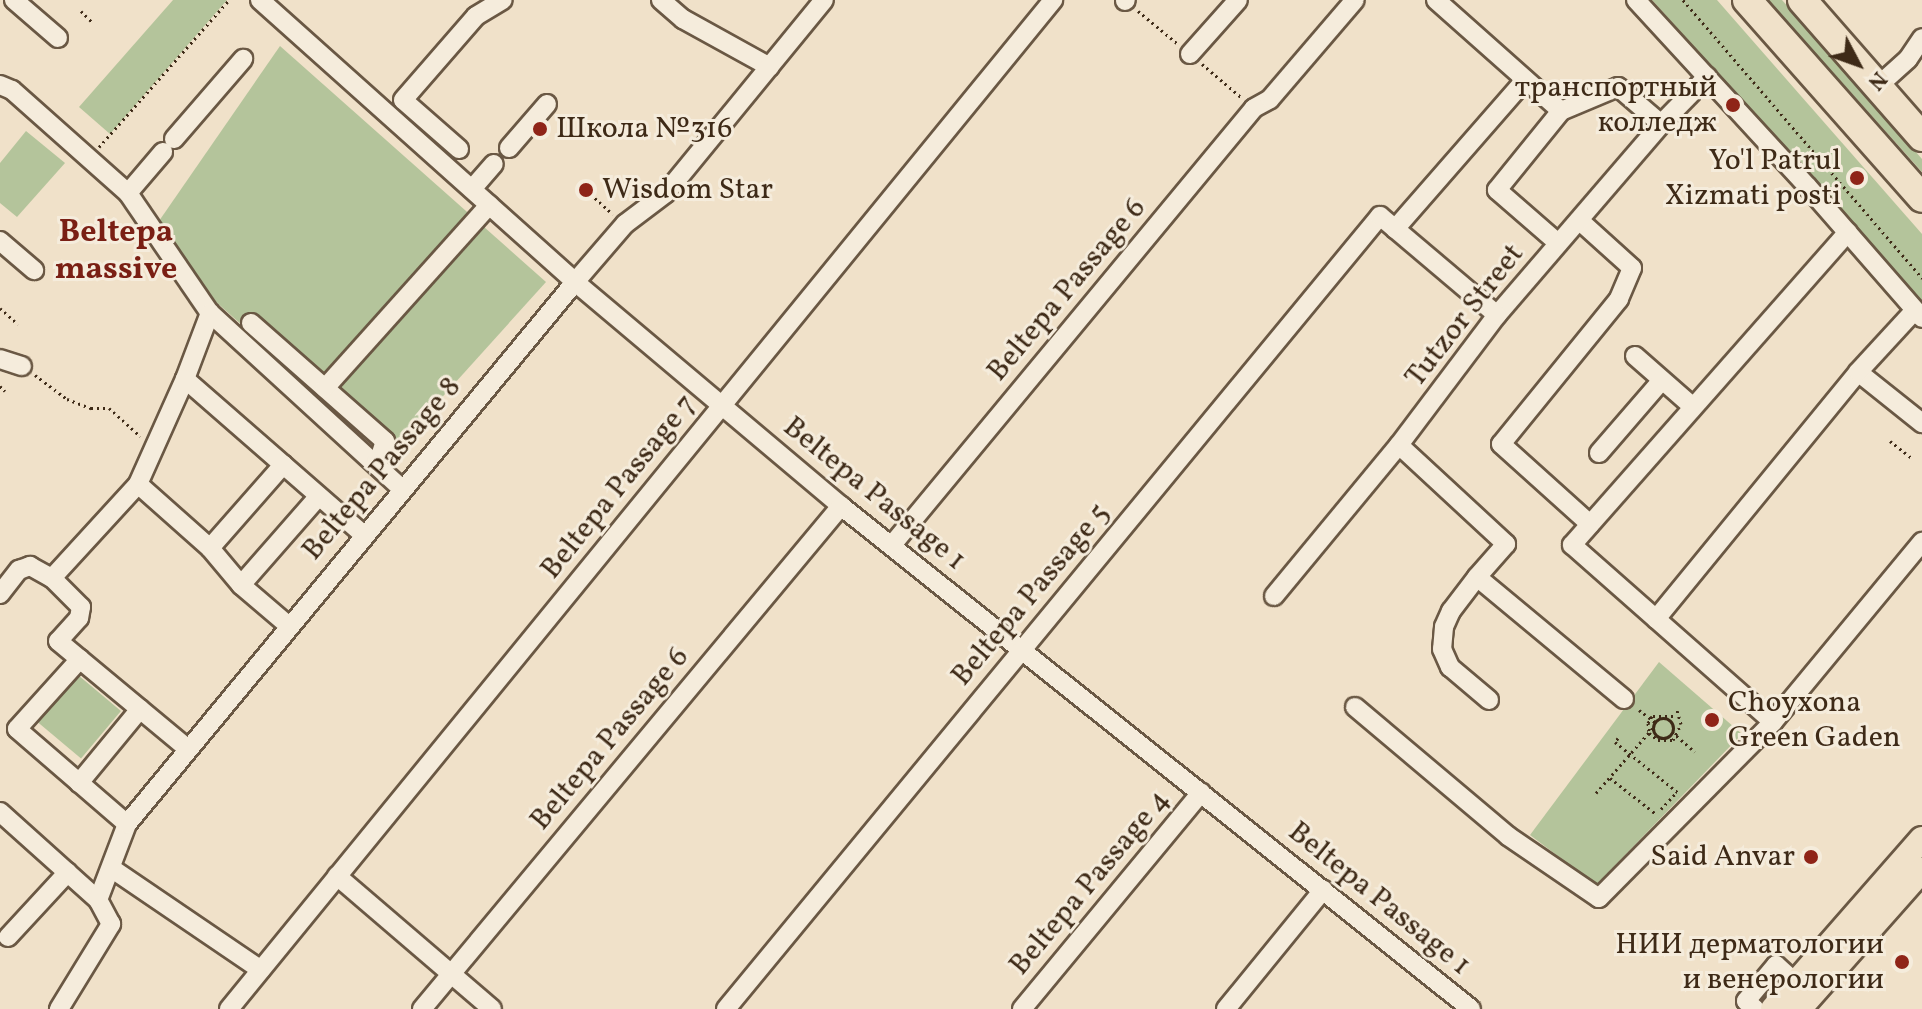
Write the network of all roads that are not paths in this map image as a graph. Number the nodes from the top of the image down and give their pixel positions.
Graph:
1 (260, 0) edge
2 (503, 0) edge
3 (661, 0) edge
4 (824, 0) edge
5 (1053, 0) edge
6 (1238, 0) edge
7 (1355, 0) edge
8 (1436, 0) edge
9 (1636, 0) edge
10 (1747, 0) edge
11 (1802, 0) edge
12 (22, 2) edge
13 (58, 38) dead end
14 (1922, 38) edge
15 (1190, 54) dead end
16 (243, 59) dead end
17 (770, 67) junction
18 (1707, 77) junction
19 (1525, 80) junction
20 (0, 85) edge
21 (1878, 86) junction
22 (547, 104) dead end
23 (1561, 111) junction
24 (1661, 124) junction
25 (1922, 137) edge
26 (509, 148) dead end
27 (459, 149) dead end
28 (494, 164) dead end
29 (472, 189) junction
30 (128, 193) junction
31 (1922, 198) edge
32 (489, 205) junction
33 (1580, 221) junction
34 (1395, 229) junction
35 (1848, 232) junction
36 (0, 241) edge
37 (1558, 243) junction
38 (34, 270) dead end
39 (575, 282) junction
40 (210, 313) junction
41 (1919, 314) edge
42 (1497, 315) junction
43 (251, 323) dead end
44 (1635, 356) dead end
45 (0, 359) edge
46 (22, 366) road end
47 (1858, 372) junction
48 (185, 379) junction
49 (1662, 380) junction
50 (325, 388) junction
51 (722, 405) junction
52 (1693, 407) junction
53 (1922, 423) edge
54 (1399, 445) junction
55 (1599, 453) dead end
56 (283, 465) junction
57 (377, 466) junction
58 (138, 484) junction
59 (402, 489) junction
60 (319, 496) junction
61 (841, 506) junction
62 (1590, 524) junction
63 (364, 535) junction
64 (1922, 542) edge
65 (892, 545) junction
66 (210, 548) junction
67 (1477, 577) junction
68 (52, 578) junction
69 (241, 585) junction
70 (0, 594) edge
71 (1274, 596) dead end
72 (1656, 619) junction
73 (289, 626) junction
74 (1021, 651) junction
75 (80, 659) junction
76 (1489, 700) dead end
77 (1632, 704) road end
78 (1355, 707) dead end
79 (140, 709) junction
80 (1773, 722) junction
81 (188, 749) junction
82 (79, 783) junction
83 (1201, 793) junction
84 (0, 812) edge
85 (127, 824) junction
86 (1922, 839) edge
87 (111, 868) junction
88 (1922, 870) edge
89 (68, 872) junction
90 (337, 876) junction
91 (1323, 890) junction
92 (98, 900) junction
93 (3, 938) edge
94 (261, 970) junction
95 (451, 974) junction
96 (1796, 983) junction
97 (59, 1009) edge
98 (229, 1009) edge
99 (422, 1009) edge
100 (492, 1009) edge
101 (726, 1009) edge
102 (1022, 1009) edge
103 (1226, 1009) edge
104 (1471, 1009) edge
105 (1755, 1009) edge
106 (1773, 1009) edge
107 (1799, 1009) edge

1 - 29 street, Beltepa Passage 1
2 - 27 street
3 - 17 street
4 - 17 street, Beltepa Passage 8
5 - 51 street, Beltepa Passage 7
6 - 15 street
7 - 65 street, Beltepa Passage 6
8 - 19 street
9 - 18 street
10 - 31 highway
11 - 21 highway
12 - 13 street
14 - 21 street
16 - 30 street
17 - 39 street, Beltepa Passage 8
18 - 24 street, Tutzor Street
18 - 35 street
19 - 23 street
19 - 34 street
20 - 30 street
21 - 25 highway
22 - 26 street
23 - 24 street
23 - 37 street
24 - 33 street, Tutzor Street
28 - 29 street
29 - 32 street, Beltepa Passage 1
30 - 40 street
32 - 39 street, Beltepa Passage 1
32 - 50 street
33 - 37 street, Tutzor Street
33 - 62 street
34 - 42 street
34 - 74 street, Beltepa Passage 5
35 - 41 street
35 - 52 street
36 - 38 street
37 - 42 street, Tutzor Street
39 - 51 street, Beltepa Passage 1
39 - 59 street, Beltepa Passage 8
40 - 48 street
40 - 57 street
41 - 47 street
42 - 54 street, Tutzor Street
43 - 50 street
44 - 49 street
45 - 46 street
47 - 53 street
47 - 72 street
48 - 56 street
48 - 58 street
49 - 52 street
49 - 55 street
50 - 57 street
51 - 61 street, Beltepa Passage 1
51 - 90 street, Beltepa Passage 7
52 - 62 street
54 - 67 street
54 - 71 street, Tutzor Street
56 - 60 street
56 - 66 street
57 - 59 street
58 - 66 street
58 - 68 street
59 - 63 street, Beltepa Passage 8
60 - 63 street
60 - 69 street
61 - 65 street, Beltepa Passage 1
61 - 95 street, Beltepa Passage 6
62 - 72 street
63 - 73 street, Beltepa Passage 8
64 - 80 street
65 - 74 street, Beltepa Passage 1
66 - 69 street
67 - 76 street
67 - 77 street
68 - 70 street
68 - 75 street
69 - 73 street
72 - 80 street
73 - 81 street, Beltepa Passage 8
74 - 83 street, Beltepa Passage 1
74 - 101 street, Beltepa Passage 5
75 - 79 street
75 - 82 street
78 - 80 street
79 - 81 street
79 - 82 street
81 - 85 street, Beltepa Passage 8
82 - 85 street
83 - 91 street, Beltepa Passage 1
83 - 102 street, Beltepa Passage 4
84 - 89 street
85 - 87 street, Beltepa Passage 8
86 - 96 main road
87 - 92 street, Beltepa Passage 8
87 - 94 street
88 - 107 main road
89 - 92 street
89 - 93 street
90 - 94 street, Beltepa Passage 7
90 - 95 street
91 - 103 street
91 - 104 street, Beltepa Passage 1
92 - 97 street
94 - 98 street, Beltepa Passage 7
95 - 99 street, Beltepa Passage 6
95 - 100 street
96 - 105 street
96 - 106 main road

